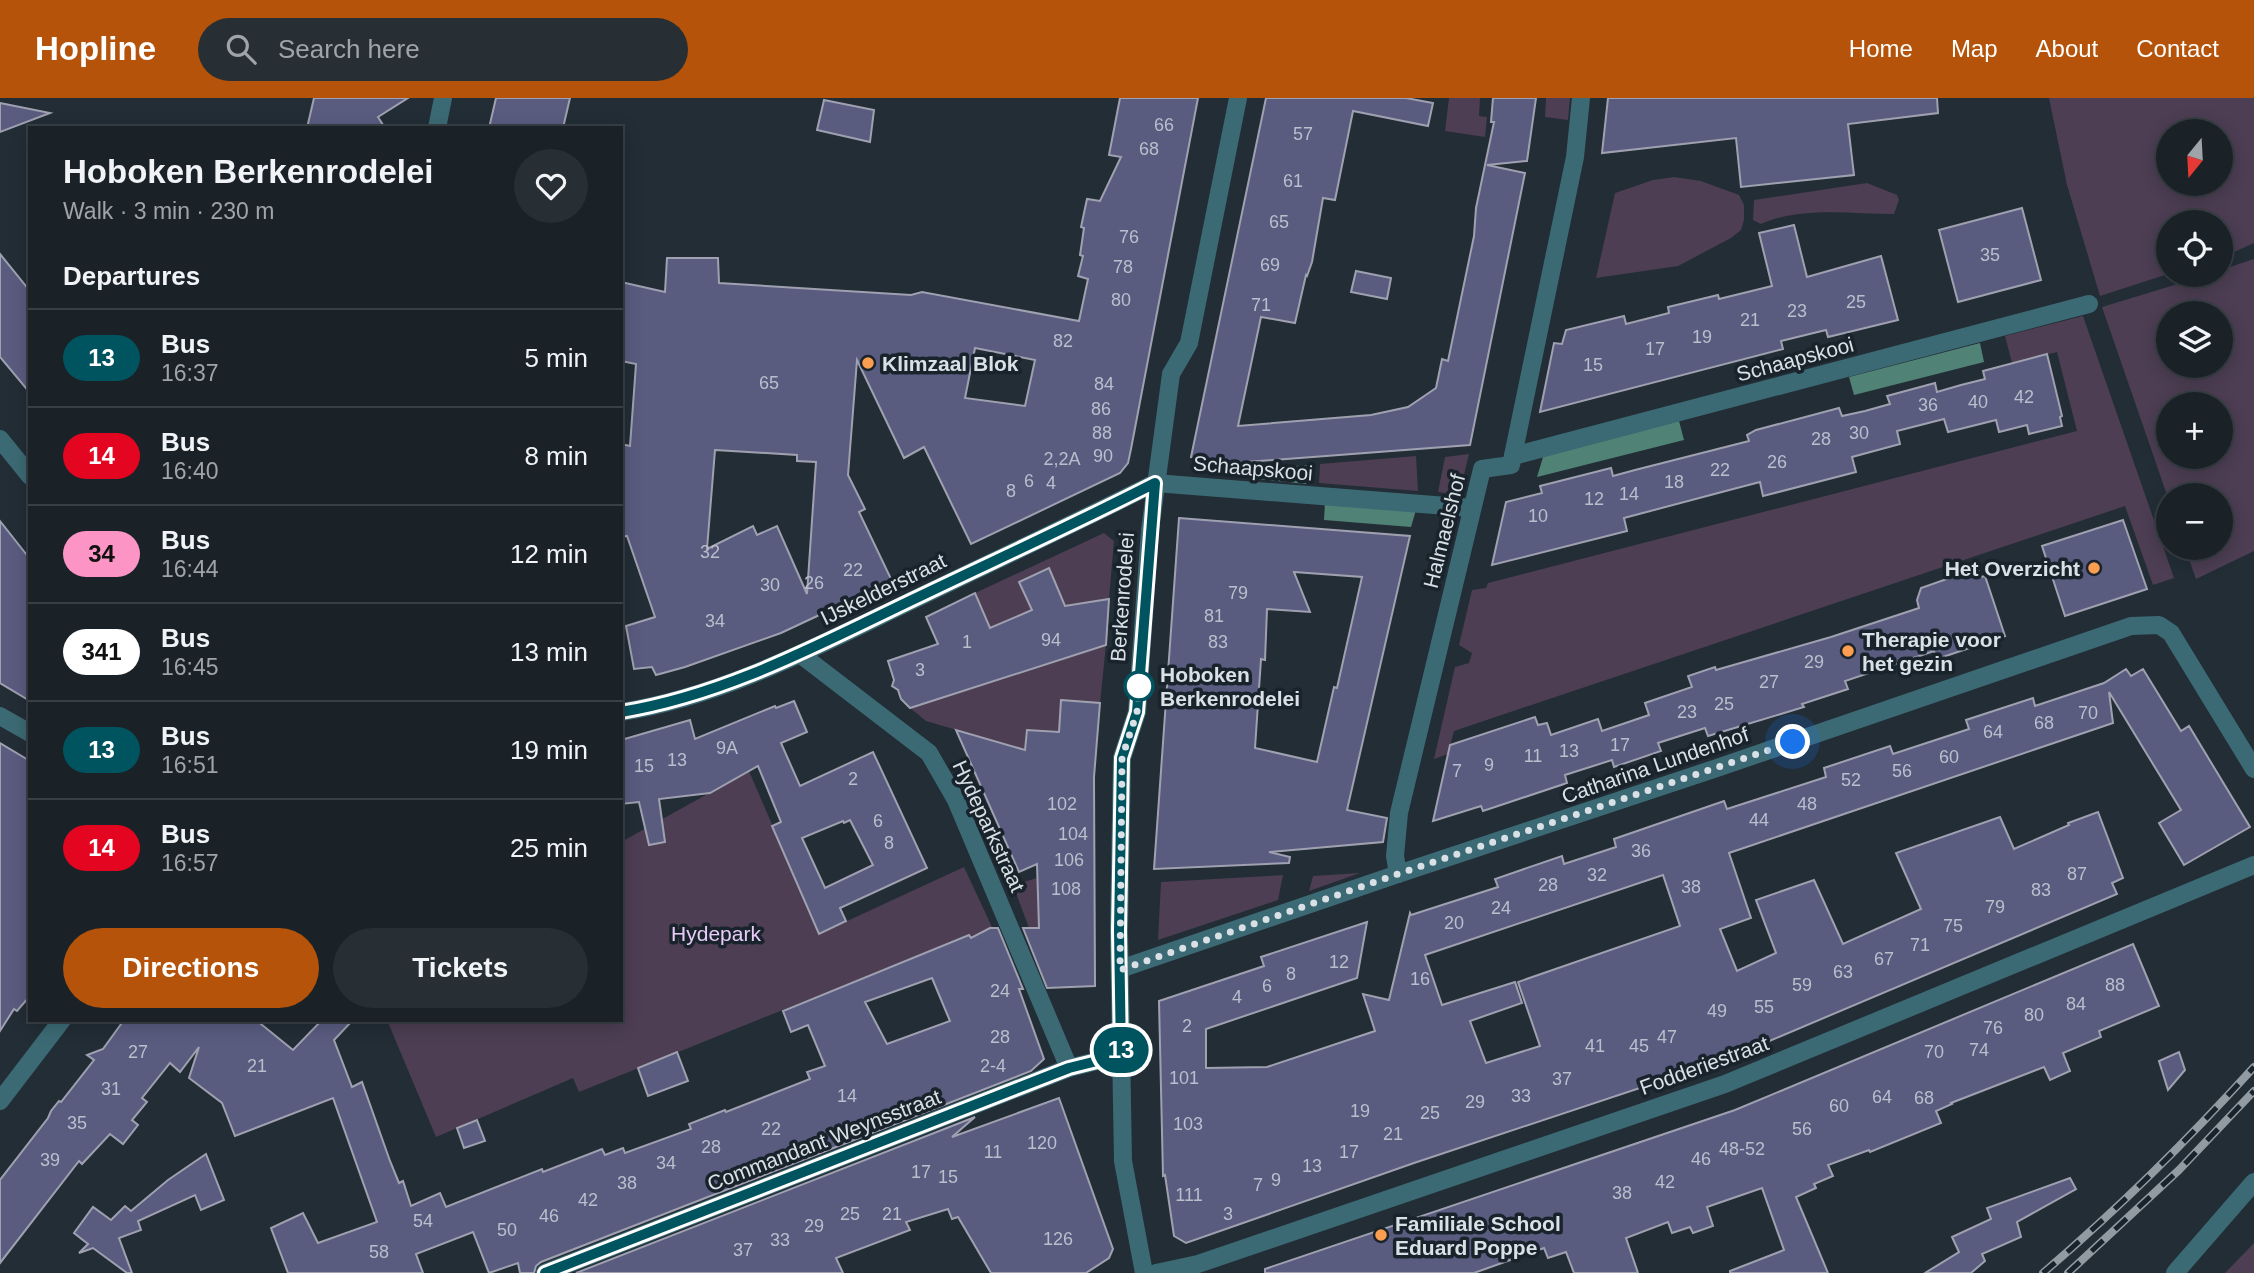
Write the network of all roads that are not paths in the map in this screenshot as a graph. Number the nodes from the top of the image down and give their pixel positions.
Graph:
1 (443, 98) edge
2 (1238, 98) edge
3 (1581, 98) edge
4 (437, 126) edge
5 (2089, 304) dead end
6 (0, 439) edge
7 (1513, 456) junction
8 (28, 474) edge
9 (1155, 483) junction
10 (1472, 508) junction
11 (800, 654) junction
12 (623, 712) edge
13 (0, 716) edge
14 (28, 732) edge
15 (2254, 769) edge
16 (2254, 865) edge
17 (1398, 874) junction
18 (1120, 970) junction
19 (60, 1022) edge
20 (1121, 1055) junction
21 (1069, 1068) junction
22 (0, 1101) edge
23 (2254, 1182) edge
24 (545, 1273) edge
25 (1144, 1273) edge
26 (1156, 1273) edge
27 (2175, 1273) edge

1 - 4 street
2 - 9 street, Berkenrodelei
3 - 7 street
5 - 7 street, Schaapskooi
6 - 8 street
7 - 10 street, Halmaelshof
9 - 10 street, Schaapskooi
9 - 11 street, IJskelderstraat
9 - 18 street, Berkenrodelei
10 - 17 street, Halmaelshof
11 - 12 street, IJskelderstraat
11 - 21 street, Hydeparkstraat
13 - 14 street
15 - 17 street, Catharina Lundenhof
16 - 26 street, Fodderiestraat
17 - 18 street, Catharina Lundenhof
18 - 20 street, Berkenrodelei
19 - 22 street
20 - 21 street, Commandant Weynsstraat
20 - 25 street, Berkenrodelei
21 - 24 street, Commandant Weynsstraat
23 - 27 street

